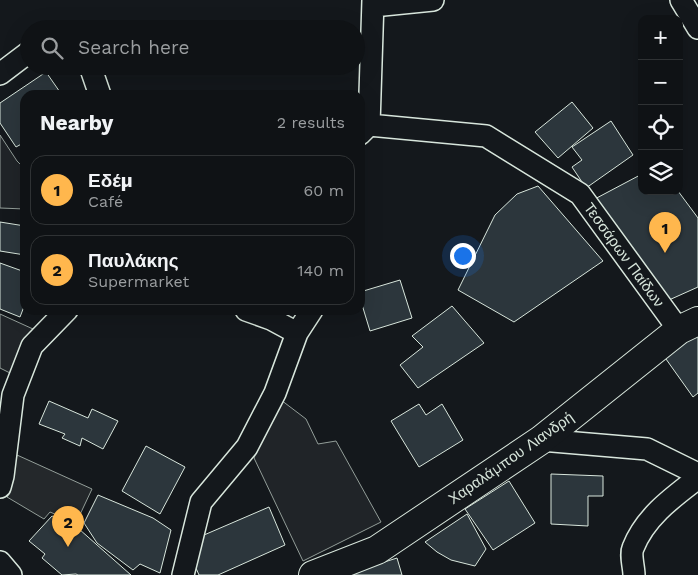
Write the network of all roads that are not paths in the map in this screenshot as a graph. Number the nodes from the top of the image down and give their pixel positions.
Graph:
1 (433, 0) edge
2 (681, 0) edge
3 (373, 3) edge
4 (698, 28) edge
5 (20, 59) edge
6 (0, 74) edge
7 (93, 75) edge
8 (98, 90) edge
9 (365, 116) edge
10 (365, 130) edge
11 (62, 315) edge
12 (260, 315) edge
13 (309, 315) edge
14 (689, 326) edge
15 (297, 333) junction
16 (541, 440) junction
17 (698, 476) edge
18 (0, 487) edge
19 (0, 562) edge
20 (11, 575) edge
21 (183, 575) edge
22 (313, 575) edge
23 (634, 575) edge

1 - 3 street
2 - 4 street
3 - 9 street, Τεσσάρων Παίδων
5 - 6 street
7 - 8 street
10 - 14 street, Τεσσάρων Παίδων
11 - 18 street
12 - 15 street
13 - 15 street
14 - 16 main road, Χαραλάμπου Λιανδρή
15 - 21 street
16 - 17 street
16 - 22 main road, Χαραλάμπου Λιανδρή
17 - 23 street
19 - 20 street

